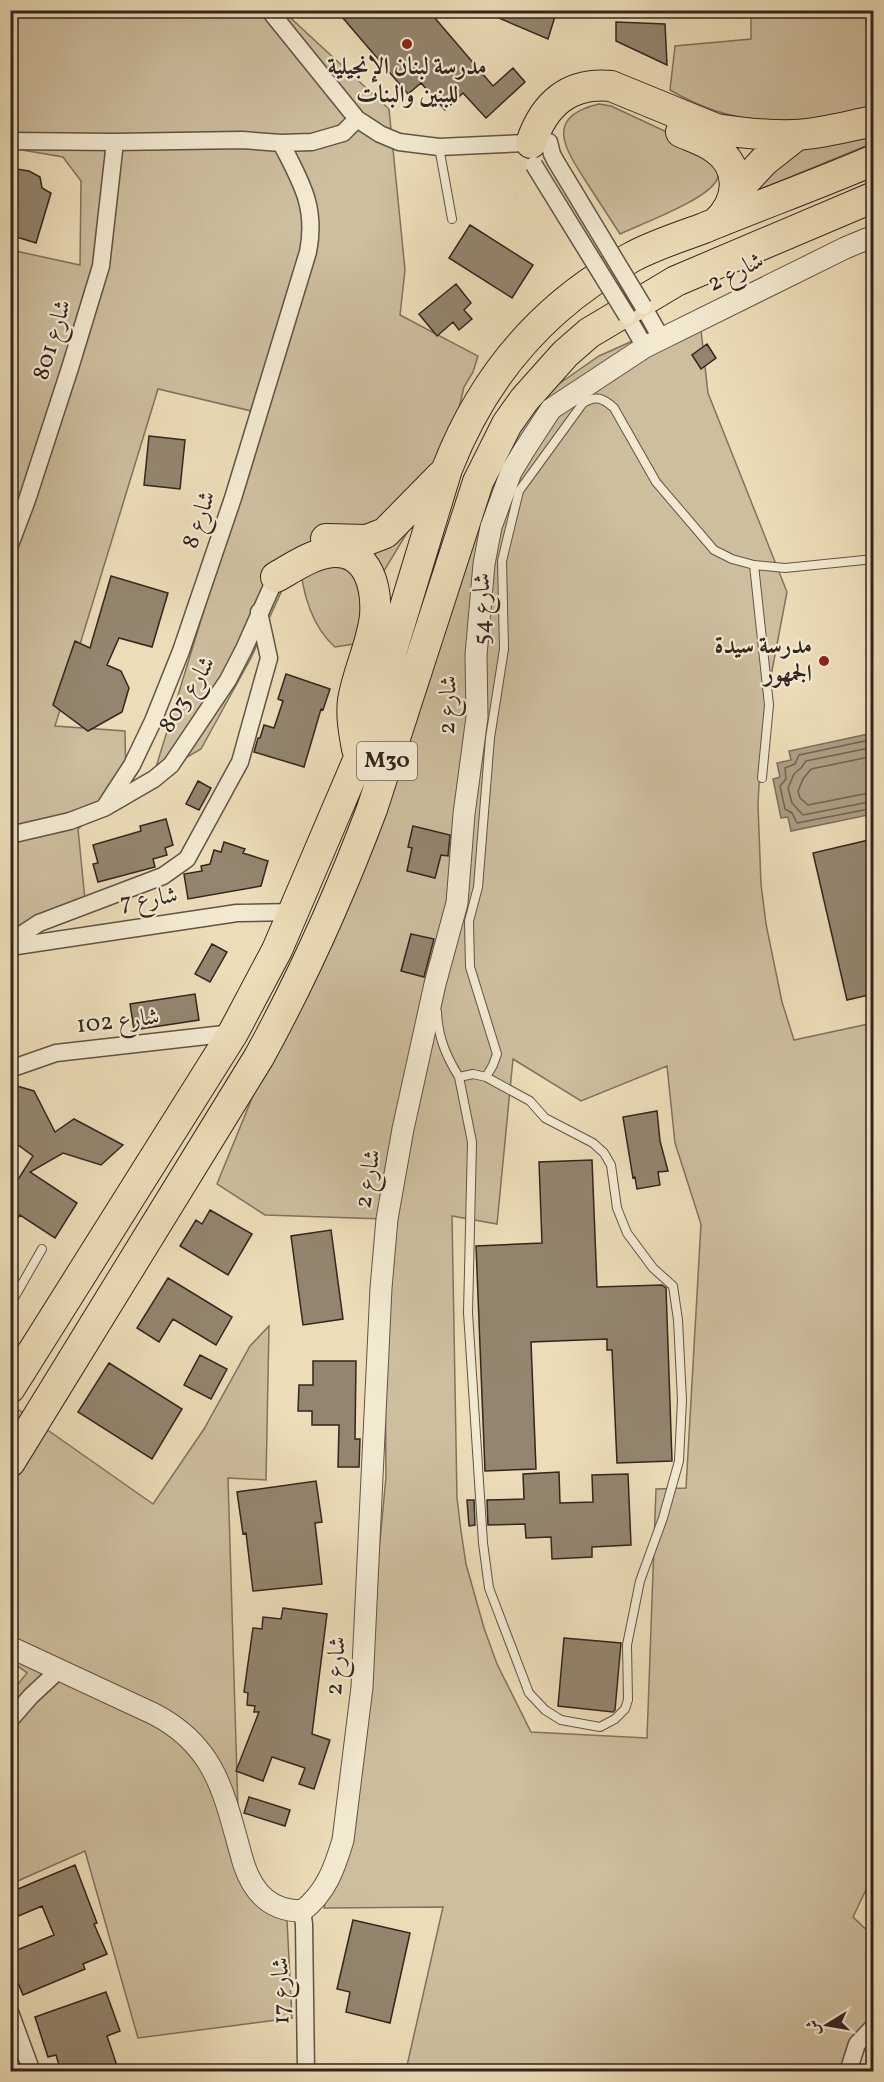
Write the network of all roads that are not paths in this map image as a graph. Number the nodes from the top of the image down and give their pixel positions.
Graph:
1 (269, 10) edge
2 (357, 119) junction
3 (873, 121) edge
4 (797, 135) junction
5 (10, 141) edge
6 (115, 142) junction
7 (281, 143) junction
8 (439, 147) junction
9 (542, 152) junction
10 (873, 160) edge
11 (735, 192) junction
12 (873, 197) edge
13 (452, 219) dead end
14 (716, 223) junction
15 (873, 236) edge
16 (653, 343) junction
17 (447, 469) junction
18 (10, 545) edge
19 (873, 559) edge
20 (754, 565) junction
21 (276, 577) junction
22 (259, 612) junction
23 (359, 758) junction
24 (762, 778) dead end
25 (104, 808) junction
26 (10, 835) edge
27 (295, 912) junction
28 (10, 942) edge
29 (10, 947) edge
30 (435, 984) junction
31 (233, 1033) junction
32 (10, 1069) edge
33 (459, 1077) junction
34 (486, 1077) junction
35 (42, 1249) dead end
36 (10, 1305) edge
37 (12, 1384) edge
38 (10, 1462) edge
39 (10, 1647) edge
40 (60, 1669) junction
41 (10, 1720) edge
42 (302, 1911) junction
43 (10, 2012) edge
44 (873, 2026) edge
45 (32, 2072) edge
46 (306, 2072) edge
47 (848, 2072) edge

1 - 2 street
2 - 7 street
2 - 8 street
3 - 4 highway
4 - 9 highway
4 - 11 highway
5 - 6 street
6 - 7 street
6 - 18 street, شارع 801
7 - 25 street, شارع 8
8 - 9 street
8 - 13 lane
9 - 11 highway
9 - 16 street, bridge
9 - 16 street, bridge
10 - 14 highway, M30
11 - 14 highway
12 - 38 highway, M30
14 - 17 highway, M30
15 - 16 street, شارع 2
16 - 30 street, شارع 2
17 - 21 highway
17 - 23 highway, M30
19 - 20 lane, شارع 54
20 - 24 lane
20 - 34 lane, شارع 54
21 - 22 street, شارع 803
21 - 23 highway
22 - 25 street, شارع 803
22 - 28 street
23 - 27 highway, M30
25 - 26 street
27 - 29 street, شارع 7
27 - 31 highway, M30
30 - 33 lane
30 - 42 street, شارع 2
31 - 32 street, شارع 102
31 - 37 highway, M30
33 - 34 lane
33 - 34 lane
35 - 36 lane
39 - 40 street
40 - 41 street
40 - 42 street
42 - 46 street, شارع 17
43 - 45 street
44 - 47 street

